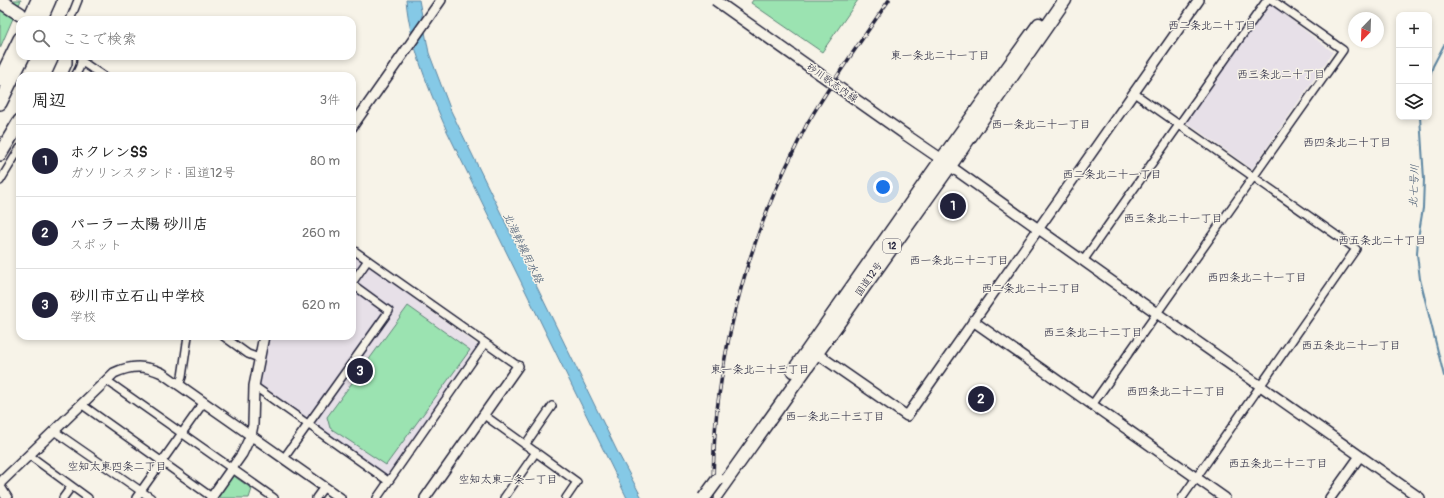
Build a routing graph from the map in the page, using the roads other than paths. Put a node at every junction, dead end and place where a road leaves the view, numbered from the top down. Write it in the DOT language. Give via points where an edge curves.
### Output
graph roads {
  1 [pos="38,0"];
  2 [pos="49,0"];
  3 [pos="78,0"];
  4 [pos="441,0"];
  5 [pos="715,0"];
  6 [pos="1055,0"];
  7 [pos="1065,0"];
  8 [pos="1199,0"];
  9 [pos="1267,0"];
  10 [pos="1272,0"];
  11 [pos="14,9"];
  12 [pos="42,16"];
  13 [pos="72,16"];
  14 [pos="16,47"];
  15 [pos="21,60"];
  16 [pos="65,60"];
  17 [pos="81,60"];
  18 [pos="82,60"];
  19 [pos="61,72"];
  20 [pos="76,72"];
  21 [pos="98,72"];
  22 [pos="0,80"];
  23 [pos="1134,93"];
  24 [pos="0,103"];
  25 [pos="356,121"];
  26 [pos="1179,124"];
  27 [pos="16,128"];
  28 [pos="0,154"];
  29 [pos="16,155"];
  30 [pos="946,163"];
  31 [pos="1253,177"];
  32 [pos="0,181"];
  33 [pos="1038,229"];
  34 [pos="356,252"];
  35 [pos="368,260"];
  36 [pos="1083,261"];
  37 [pos="356,278"];
  38 [pos="356,287"];
  39 [pos="1158,314"];
  40 [pos="974,321"];
  41 [pos="187,340"];
  42 [pos="229,340"];
  43 [pos="263,340"];
  44 [pos="485,343"];
  45 [pos="816,353"];
  46 [pos="259,358"];
  47 [pos="518,366"];
  48 [pos="106,380"];
  49 [pos="179,385"];
  50 [pos="254,386"];
  51 [pos="1260,386"];
  52 [pos="204,402"];
  53 [pos="81,404"];
  54 [pos="1092,405"];
  55 [pos="552,406"];
  56 [pos="484,415"];
  57 [pos="308,425"];
  58 [pos="54,431"];
  59 [pos="182,433"];
  60 [pos="251,435"];
  61 [pos="525,445"];
  62 [pos="536,452"];
  63 [pos="29,455"];
  64 [pos="1360,456"];
  65 [pos="284,458"];
  66 [pos="162,462"];
  67 [pos="232,468"];
  68 [pos="1196,478"];
  69 [pos="388,480"];
  70 [pos="0,482"];
  71 [pos="71,486"];
  72 [pos="0,487"];
  73 [pos="324,487"];
  74 [pos="141,491"];
  75 [pos="716,495"];
  76 [pos="7,498"];
  77 [pos="63,498"];
  78 [pos="88,498"];
  79 [pos="136,498"];
  80 [pos="151,498"];
  81 [pos="212,498"];
  82 [pos="274,498"];
  83 [pos="316,498"];
  84 [pos="340,498"];
  85 [pos="377,498"];
  86 [pos="426,498"];
  87 [pos="504,498"];
  88 [pos="566,498"];
  89 [pos="704,498"];
  90 [pos="1182,498"];
  91 [pos="1225,498"];
  92 [pos="1330,498"];
  93 [pos="1420,498"];
  1 -- 11 [label="highway"];
  2 -- 12 [label="highway"];
  3 -- 13 [label="street"];
  4 -- 25 [label="street"];
  5 -- 30 [label="main road, 砂川歌志内線, bridge"];
  6 -- 30 [label="highway, 国道12号 / 12"];
  7 -- 30 [label="highway, 国道12号 / 12"];
  8 -- 23 [label="street"];
  9 -- 26 [label="street"];
  10 -- 31 [label="street" via="1343,50"];
  14 -- 22 [label="highway"];
  15 -- 24 [label="highway"];
  16 -- 19 [label="highway"];
  17 -- 20 [label="street"];
  18 -- 21 [label="street"];
  23 -- 26 [label="street"];
  23 -- 33 [label="street"];
  26 -- 31 [label="street"];
  26 -- 36 [label="street"];
  27 -- 28 [label="highway"];
  29 -- 32 [label="street"];
  30 -- 33 [label="street"];
  30 -- 45 [label="highway, 国道12号 / 12"];
  30 -- 89 [label="highway, 国道12号 / 12, bridge"];
  31 -- 39 [label="street"];
  31 -- 51 [label="street" via="1356,249"];
  33 -- 36 [label="street"];
  33 -- 40 [label="street"];
  34 -- 35 [label="street"];
  35 -- 37 [label="street"];
  35 -- 44 [label="street"];
  36 -- 39 [label="street"];
  38 -- 57 [label="street" via="389,311"];
  39 -- 51 [label="street"];
  39 -- 54 [label="street"];
  40 -- 45 [label="street" via="907,416"];
  40 -- 54 [label="street"];
  41 -- 49 [label="street"];
  42 -- 46 [label="street" via="248,354"];
  43 -- 46 [label="street"];
  44 -- 47 [label="street"];
  44 -- 69 [label="street"];
  45 -- 75 [label="highway, 国道12号 / 12"];
  46 -- 50 [label="street"];
  47 -- 56 [label="street"];
  48 -- 49 [label="street" via="114,372 132,366 142,366 153,368"];
  48 -- 53 [label="street"];
  48 -- 59 [label="street"];
  49 -- 52 [label="street"];
  50 -- 57 [label="street"];
  50 -- 60 [label="street"];
  51 -- 64 [label="street"];
  51 -- 68 [label="street"];
  52 -- 59 [label="street"];
  52 -- 60 [label="street"];
  53 -- 58 [label="street"];
  53 -- 66 [label="street"];
  54 -- 68 [label="street"];
  55 -- 61 [label="street"];
  56 -- 61 [label="street"];
  56 -- 86 [label="street"];
  57 -- 65 [label="street"];
  57 -- 69 [label="street"];
  58 -- 63 [label="street"];
  58 -- 74 [label="street"];
  59 -- 66 [label="street"];
  59 -- 67 [label="street"];
  60 -- 65 [label="street"];
  60 -- 67 [label="street"];
  61 -- 62 [label="street"];
  62 -- 87 [label="street"];
  62 -- 88 [label="street" via="577,482"];
  63 -- 70 [label="street"];
  63 -- 71 [label="street"];
  64 -- 92 [label="street"];
  64 -- 93 [label="street"];
  65 -- 73 [label="street"];
  66 -- 74 [label="street"];
  66 -- 81 [label="street"];
  67 -- 81 [label="street"];
  67 -- 82 [label="street"];
  68 -- 90 [label="street"];
  68 -- 91 [label="street"];
  69 -- 85 [label="street"];
  71 -- 77 [label="street"];
  71 -- 78 [label="street"];
  72 -- 76 [label="street"];
  73 -- 83 [label="street"];
  73 -- 84 [label="street"];
  74 -- 79 [label="street"];
  74 -- 80 [label="street"];
}
